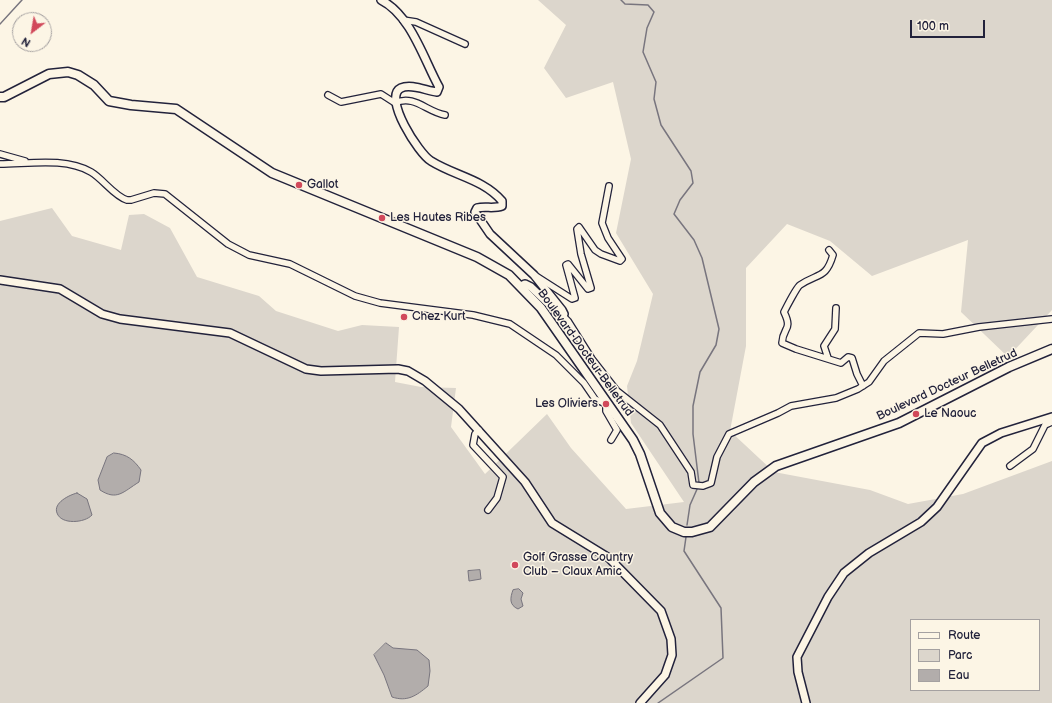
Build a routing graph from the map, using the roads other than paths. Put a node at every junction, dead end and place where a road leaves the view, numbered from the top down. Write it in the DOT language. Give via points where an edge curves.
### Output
graph roads {
  1 [pos="381,0"];
  2 [pos="403,20"];
  3 [pos="465,44"];
  4 [pos="328,95"];
  5 [pos="0,97"];
  6 [pos="395,103"];
  7 [pos="446,115"];
  8 [pos="0,154"];
  9 [pos="0,164"];
  10 [pos="28,164"];
  11 [pos="609,186"];
  12 [pos="829,250"];
  13 [pos="534,275"];
  14 [pos="0,280"];
  15 [pos="521,286"];
  16 [pos="836,308"];
  17 [pos="563,316"];
  18 [pos="1052,318"];
  19 [pos="1052,348"];
  20 [pos="828,358"];
  21 [pos="863,386"];
  22 [pos="606,404"];
  23 [pos="1052,417"];
  24 [pos="1052,422"];
  25 [pos="479,430"];
  26 [pos="611,440"];
  27 [pos="1010,466"];
  28 [pos="488,510"];
  29 [pos="640,703"];
  30 [pos="806,703"];
  1 -- 2 [label="street"];
  2 -- 3 [label="street" via="416,22"];
  2 -- 6 [label="street" via="421,46 439,87 437,92 404,86 396,93"];
  4 -- 6 [label="street" via="341,102 381,94"];
  5 -- 15 [label="main road, Boulevard Docteur Belletrud" via="49,74 68,72 87,79 109,101 176,109 272,173 478,257 500,269"];
  6 -- 7 [label="street" via="403,99 414,101"];
  6 -- 13 [label="street" via="403,125 430,161 483,184 502,201 502,206 498,208 484,206 474,212 490,234"];
  8 -- 10 [label="street"];
  9 -- 10 [label="street"];
  10 -- 22 [label="street" via="56,163 76,166 103,180 127,200 154,193 165,194 238,250 263,259 290,264 355,296 380,303 473,315 510,324 556,355 584,383 595,399"];
  11 -- 13 [label="street" via="602,223 608,238 622,259 620,261 595,250 579,227 577,229 581,254 591,288 588,289 582,283 568,264 566,265 576,298 572,299"];
  12 -- 20 [label="street" via="833,254 826,270 821,276 799,286 786,306 784,312 789,328 783,334 782,343 796,350"];
  13 -- 17 [label="street" via="562,310"];
  14 -- 25 [label="street" via="60,289 102,314 120,319 230,334 306,369 408,371 443,395"];
  15 -- 17 [label="street" via="525,284 531,287"];
  15 -- 22 [label="main road, Boulevard Docteur Belletrud" via="541,308"];
  16 -- 20 [label="street" via="835,329 824,346"];
  17 -- 21 [label="street" via="617,391 660,425 691,472 693,485 703,486 711,483 717,457 729,434 791,406 836,398"];
  18 -- 21 [label="street" via="943,334 919,333 884,361 869,382"];
  19 -- 22 [label="main road, Boulevard Docteur Belletrud" via="899,423 776,466 754,482 710,527 692,532 672,527 660,513 640,454 625,428"];
  20 -- 21 [label="street" via="841,363 848,357 852,358 856,374"];
  22 -- 26 [label="street" via="606,411 617,430"];
  23 -- 30 [label="street" via="1001,433 982,443 937,507 921,522 869,553 844,573 828,597 797,657"];
  24 -- 27 [label="street" via="1045,425 1033,449"];
  25 -- 28 [label="street" via="475,434 473,445 504,477 497,498"];
  25 -- 29 [label="street" via="525,482 552,523 609,558 661,611 671,638 672,655 665,676"];
}
